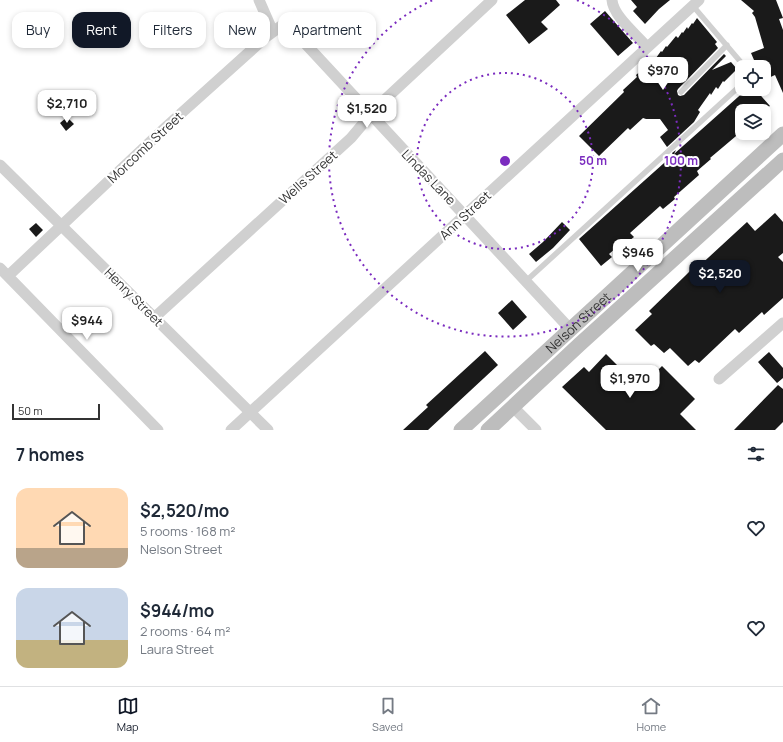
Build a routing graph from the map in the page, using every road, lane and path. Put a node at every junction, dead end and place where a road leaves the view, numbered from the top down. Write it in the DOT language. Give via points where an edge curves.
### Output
graph roads {
  1 [pos="259,0"];
  2 [pos="492,0"];
  3 [pos="612,0"];
  4 [pos="696,3"];
  5 [pos="278,28"];
  6 [pos="273,32"];
  7 [pos="727,45"];
  8 [pos="647,47"];
  9 [pos="309,48"];
  10 [pos="739,60"];
  11 [pos="735,90"];
  12 [pos="681,92"];
  13 [pos="370,116"];
  14 [pos="783,134"];
  15 [pos="783,160"];
  16 [pos="0,165"];
  17 [pos="465,215"];
  18 [pos="62,226"];
  19 [pos="0,268"];
  20 [pos="8,276"];
  21 [pos="526,281"];
  22 [pos="155,317"];
  23 [pos="783,323"];
  24 [pos="571,330"];
  25 [pos="719,379"];
  26 [pos="500,395"];
  27 [pos="513,407"];
  28 [pos="250,412"];
  29 [pos="158,430"];
  30 [pos="230,430"];
  31 [pos="268,430"];
  32 [pos="461,430"];
  33 [pos="488,430"];
  34 [pos="536,430"];
  1 -- 6 [label="street"];
  2 -- 13 [label="street, Wells Street"];
  3 -- 8 [label="street" via="617,14"];
  4 -- 7 [label="lane"];
  4 -- 8 [label="street, Ann Street"];
  5 -- 6 [label="street, Morcomb Street"];
  6 -- 18 [label="street, Morcomb Street" via="167,126"];
  7 -- 10 [label="lane"];
  7 -- 12 [label="lane"];
  8 -- 17 [label="street, Ann Street"];
  9 -- 13 [label="street, Lindas Lane"];
  11 -- 21 [label="lane"];
  13 -- 17 [label="street, Lindas Lane"];
  13 -- 22 [label="street, Wells Street" via="351,138"];
  14 -- 24 [label="main road, Nelson Street"];
  15 -- 27 [label="main road, Nelson Street"];
  16 -- 18 [label="street, Henry Street"];
  17 -- 21 [label="street, Lindas Lane"];
  17 -- 28 [label="street, Ann Street"];
  18 -- 20 [label="street, Morcomb Street"];
  18 -- 22 [label="street, Henry Street"];
  19 -- 20 [label="street"];
  20 -- 29 [label="street"];
  21 -- 24 [label="street, Lindas Lane"];
  22 -- 28 [label="street, Henry Street"];
  23 -- 25 [label="street"];
  24 -- 26 [label="main road, Nelson Street"];
  26 -- 27 [label="main road"];
  26 -- 32 [label="main road, Nelson Street"];
  27 -- 33 [label="main road, Nelson Street"];
  27 -- 34 [label="street"];
  28 -- 30 [label="street, Ann Street"];
  28 -- 31 [label="street, Henry Street"];
}
